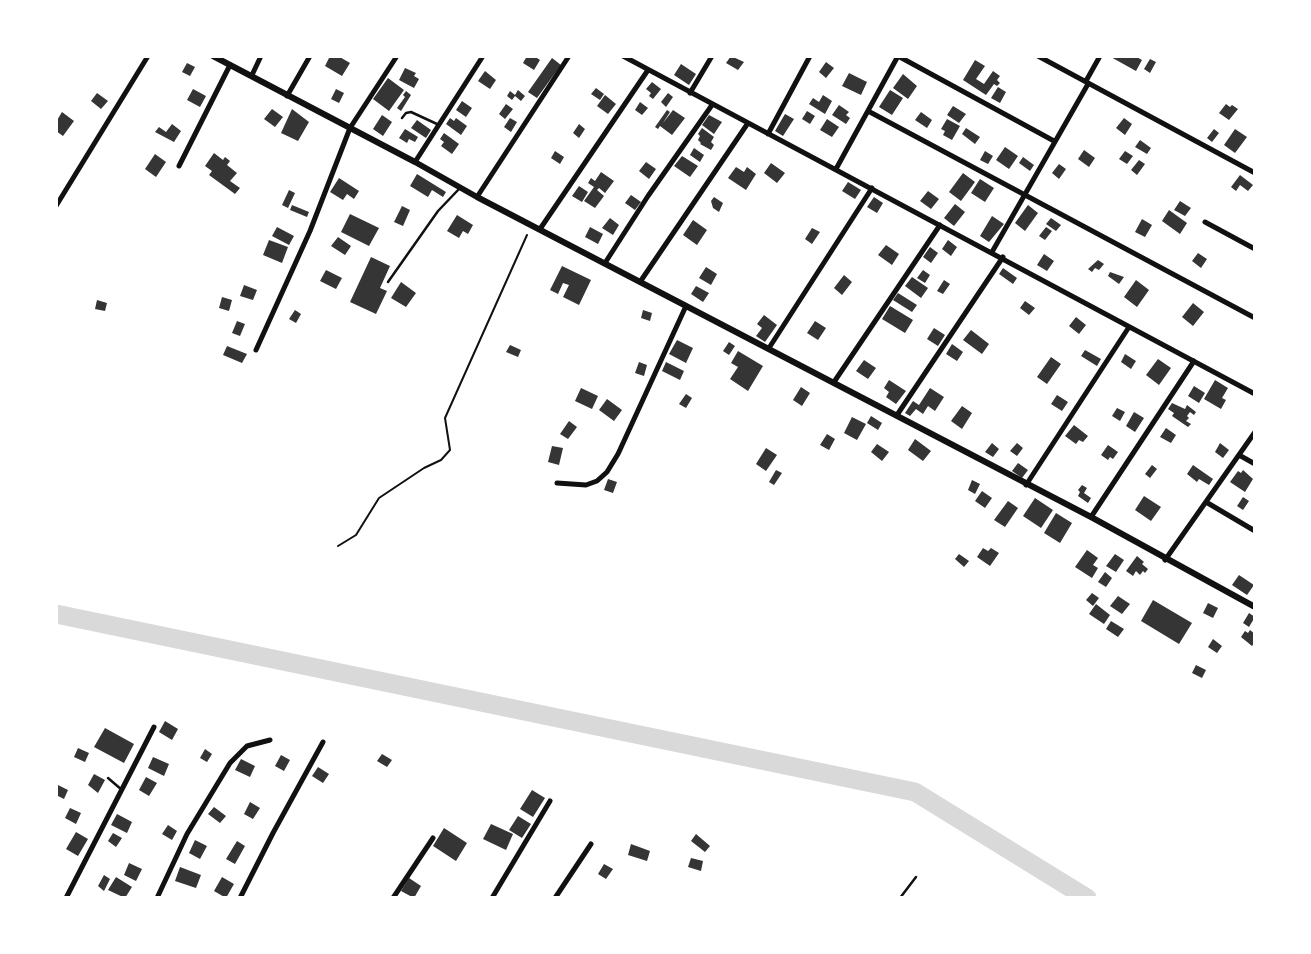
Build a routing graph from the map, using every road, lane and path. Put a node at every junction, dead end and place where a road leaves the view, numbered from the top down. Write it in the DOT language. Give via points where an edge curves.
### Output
graph roads {
  1 [pos="148,56"];
  2 [pos="213,56"];
  3 [pos="261,56"];
  4 [pos="310,56"];
  5 [pos="397,56"];
  6 [pos="483,56"];
  7 [pos="569,56"];
  8 [pos="712,56"];
  9 [pos="810,56"];
  10 [pos="898,56"];
  11 [pos="1038,56"];
  12 [pos="1100,56"];
  13 [pos="626,57"];
  14 [pos="230,65"];
  15 [pos="648,70"];
  16 [pos="252,75"];
  17 [pos="1087,83"];
  18 [pos="690,93"];
  19 [pos="287,96"];
  20 [pos="712,104"];
  21 [pos="867,111"];
  22 [pos="402,118"];
  23 [pos="437,124"];
  24 [pos="748,124"];
  25 [pos="351,128"];
  26 [pos="768,134"];
  27 [pos="1054,141"];
  28 [pos="415,162"];
  29 [pos="178,166"];
  30 [pos="836,169"];
  31 [pos="1255,173"];
  32 [pos="461,187"];
  33 [pos="872,188"];
  34 [pos="1024,195"];
  35 [pos="477,197"];
  36 [pos="56,206"];
  37 [pos="1205,222"];
  38 [pos="532,225"];
  39 [pos="940,225"];
  40 [pos="540,229"];
  41 [pos="1255,249"];
  42 [pos="992,252"];
  43 [pos="1003,257"];
  44 [pos="606,263"];
  45 [pos="388,282"];
  46 [pos="640,282"];
  47 [pos="686,306"];
  48 [pos="1255,318"];
  49 [pos="1129,327"];
  50 [pos="769,348"];
  51 [pos="256,350"];
  52 [pos="1194,360"];
  53 [pos="834,382"];
  54 [pos="1255,394"];
  55 [pos="897,415"];
  56 [pos="1255,432"];
  57 [pos="1239,455"];
  58 [pos="1255,464"];
  59 [pos="557,483"];
  60 [pos="1026,485"];
  61 [pos="1206,502"];
  62 [pos="1091,517"];
  63 [pos="1255,531"];
  64 [pos="338,546"];
  65 [pos="1165,560"];
  66 [pos="1255,607"];
  67 [pos="154,727"];
  68 [pos="270,740"];
  69 [pos="323,742"];
  70 [pos="108,778"];
  71 [pos="123,790"];
  72 [pos="550,801"];
  73 [pos="433,838"];
  74 [pos="591,844"];
  75 [pos="916,877"];
  76 [pos="66,898"];
  77 [pos="157,898"];
  78 [pos="240,898"];
  79 [pos="393,898"];
  80 [pos="492,898"];
  81 [pos="555,898"];
  82 [pos="900,898"];
  1 -- 36 [label="street"];
  2 -- 14 [label="street"];
  3 -- 16 [label="street"];
  4 -- 19 [label="street"];
  5 -- 25 [label="street"];
  6 -- 23 [label="street"];
  7 -- 35 [label="street"];
  8 -- 18 [label="street"];
  9 -- 26 [label="street"];
  10 -- 21 [label="street"];
  10 -- 27 [label="street"];
  11 -- 17 [label="street"];
  12 -- 17 [label="street"];
  13 -- 15 [label="street"];
  14 -- 16 [label="street"];
  14 -- 29 [label="street"];
  15 -- 18 [label="street"];
  15 -- 40 [label="street"];
  16 -- 19 [label="street"];
  17 -- 27 [label="street"];
  17 -- 31 [label="street"];
  18 -- 20 [label="street"];
  19 -- 25 [label="street"];
  20 -- 24 [label="street"];
  20 -- 44 [label="street"];
  21 -- 30 [label="street"];
  21 -- 34 [label="street"];
  22 -- 23 [label="lane" via="411,112"];
  23 -- 28 [label="street"];
  24 -- 26 [label="street"];
  24 -- 46 [label="street"];
  25 -- 28 [label="street"];
  25 -- 51 [label="street"];
  26 -- 30 [label="street"];
  27 -- 34 [label="street"];
  28 -- 32 [label="street"];
  30 -- 33 [label="street"];
  32 -- 35 [label="street"];
  32 -- 45 [label="lane" via="438,211"];
  33 -- 39 [label="street"];
  33 -- 50 [label="street"];
  34 -- 42 [label="street"];
  34 -- 48 [label="street"];
  35 -- 38 [label="street"];
  37 -- 41 [label="street"];
  38 -- 40 [label="street"];
  38 -- 64 [label="path" via="445,418 450,450 379,498 356,536"];
  39 -- 42 [label="street"];
  39 -- 53 [label="street"];
  40 -- 44 [label="street"];
  42 -- 43 [label="street"];
  43 -- 49 [label="street"];
  43 -- 55 [label="street"];
  44 -- 46 [label="street"];
  46 -- 47 [label="street"];
  47 -- 50 [label="street"];
  47 -- 59 [label="street" via="607,472 586,485"];
  49 -- 52 [label="street"];
  49 -- 60 [label="street"];
  50 -- 53 [label="street"];
  52 -- 54 [label="street"];
  52 -- 62 [label="street"];
  53 -- 55 [label="street"];
  55 -- 60 [label="street"];
  56 -- 57 [label="street"];
  57 -- 58 [label="street"];
  57 -- 61 [label="street"];
  60 -- 62 [label="street"];
  61 -- 63 [label="street"];
  61 -- 65 [label="street"];
  62 -- 65 [label="street"];
  65 -- 66 [label="street"];
  67 -- 71 [label="street"];
  68 -- 77 [label="street" via="247,746 230,763 187,834"];
  69 -- 78 [label="street"];
  70 -- 71 [label="lane"];
  71 -- 76 [label="street"];
  72 -- 80 [label="street"];
  73 -- 79 [label="street"];
  74 -- 81 [label="street"];
  75 -- 82 [label="lane"];
}
